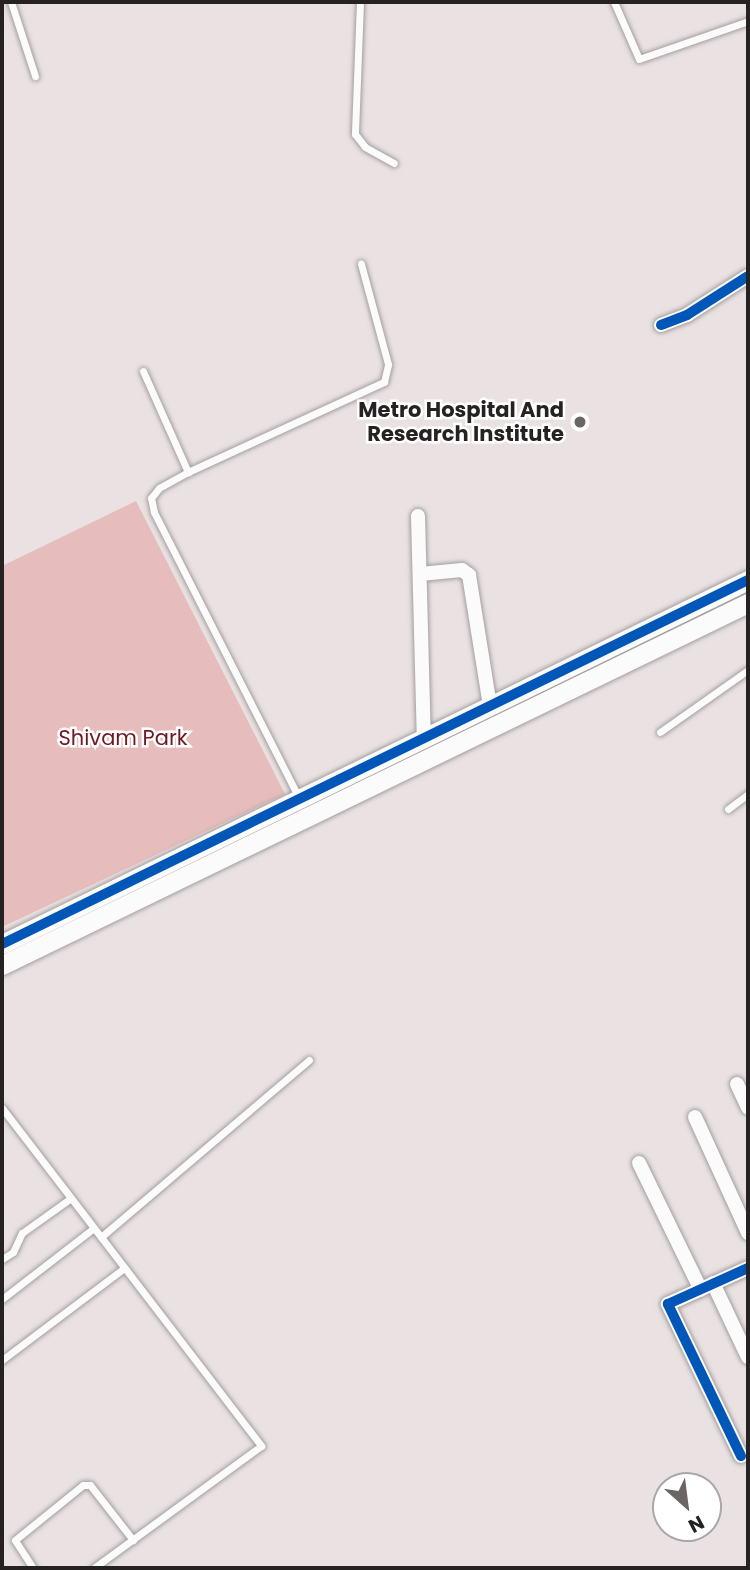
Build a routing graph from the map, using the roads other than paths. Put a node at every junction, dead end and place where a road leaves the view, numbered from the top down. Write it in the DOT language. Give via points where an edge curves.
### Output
graph roads {
  1 [pos="11,2"];
  2 [pos="360,2"];
  3 [pos="614,2"];
  4 [pos="748,21"];
  5 [pos="35,76"];
  6 [pos="394,163"];
  7 [pos="361,264"];
  8 [pos="748,276"];
  9 [pos="661,325"];
  10 [pos="143,371"];
  11 [pos="188,472"];
  12 [pos="418,516"];
  13 [pos="420,575"];
  14 [pos="748,580"];
  15 [pos="748,603"];
  16 [pos="748,670"];
  17 [pos="490,706"];
  18 [pos="660,732"];
  19 [pos="424,738"];
  20 [pos="748,794"];
  21 [pos="300,799"];
  22 [pos="728,809"];
  23 [pos="180,868"];
  24 [pos="2,944"];
  25 [pos="2,965"];
  26 [pos="309,1060"];
  27 [pos="737,1084"];
  28 [pos="2,1108"];
  29 [pos="748,1108"];
  30 [pos="695,1117"];
  31 [pos="639,1163"];
  32 [pos="71,1198"];
  33 [pos="94,1228"];
  34 [pos="748,1233"];
  35 [pos="101,1237"];
  36 [pos="2,1259"];
  37 [pos="124,1268"];
  38 [pos="748,1268"];
  39 [pos="707,1286"];
  40 [pos="2,1299"];
  41 [pos="748,1357"];
  42 [pos="2,1360"];
  43 [pos="741,1456"];
  44 [pos="133,1540"];
  45 [pos="33,1568"];
  46 [pos="94,1568"];
  1 -- 5 [label="lane"];
  2 -- 6 [label="lane" via="355,134 365,147"];
  3 -- 4 [label="lane" via="639,59"];
  7 -- 11 [label="lane" via="388,364 384,382"];
  8 -- 9 [label="street" via="687,315"];
  10 -- 11 [label="lane"];
  11 -- 21 [label="lane" via="159,488 151,505"];
  12 -- 13 [label="street"];
  13 -- 17 [label="street" via="461,570 469,575"];
  13 -- 19 [label="street"];
  14 -- 17 [label="street"];
  15 -- 23 [label="street"];
  16 -- 18 [label="lane"];
  17 -- 19 [label="street"];
  19 -- 21 [label="street"];
  20 -- 22 [label="lane"];
  21 -- 23 [label="street"];
  23 -- 24 [label="street"];
  23 -- 25 [label="street"];
  26 -- 35 [label="lane"];
  27 -- 29 [label="street"];
  28 -- 32 [label="lane"];
  30 -- 34 [label="street"];
  31 -- 39 [label="street"];
  32 -- 33 [label="lane"];
  32 -- 36 [label="lane" via="22,1233 13,1252"];
  33 -- 35 [label="lane"];
  33 -- 40 [label="lane"];
  35 -- 37 [label="lane"];
  37 -- 42 [label="lane"];
  37 -- 44 [label="lane" via="261,1446"];
  38 -- 39 [label="street"];
  39 -- 41 [label="street"];
  39 -- 43 [label="street" via="668,1304"];
  44 -- 45 [label="lane" via="90,1485 83,1485 15,1540"];
  44 -- 46 [label="lane"];
}
